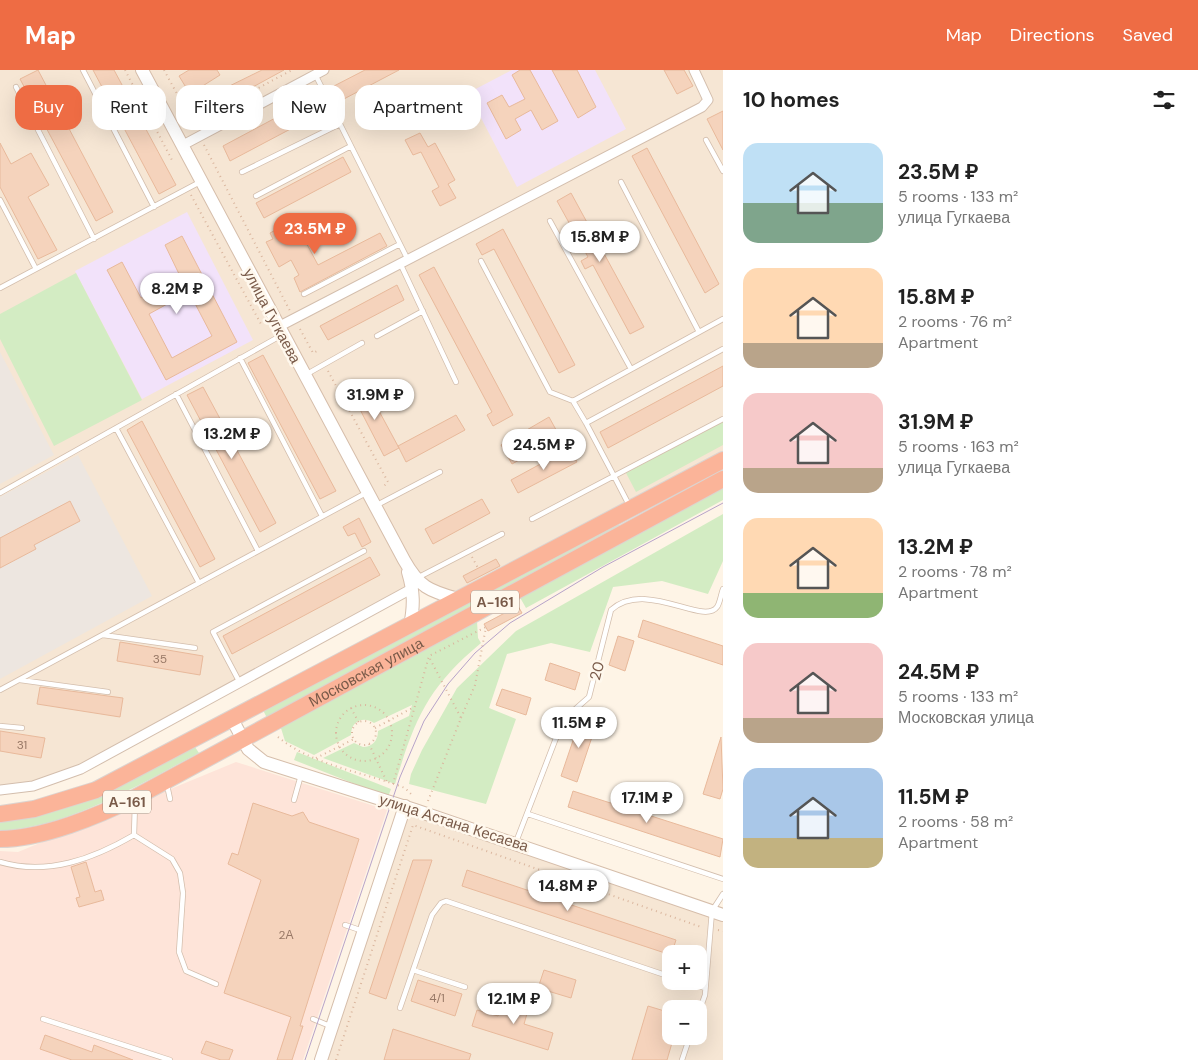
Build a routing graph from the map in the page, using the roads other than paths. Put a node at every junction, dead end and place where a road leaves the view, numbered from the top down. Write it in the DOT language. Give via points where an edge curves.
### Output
graph roads {
  1 [pos="83,70"];
  2 [pos="142,70"];
  3 [pos="694,70"];
  4 [pos="320,72"];
  5 [pos="325,85"];
  6 [pos="38,130"];
  7 [pos="328,130"];
  8 [pos="343,130"];
  9 [pos="706,140"];
  10 [pos="183,145"];
  11 [pos="351,146"];
  12 [pos="723,171"];
  13 [pos="242,172"];
  14 [pos="201,182"];
  15 [pos="621,182"];
  16 [pos="256,196"];
  17 [pos="0,200"];
  18 [pos="154,207"];
  19 [pos="550,221"];
  20 [pos="94,238"];
  21 [pos="400,244"];
  22 [pos="403,260"];
  23 [pos="481,261"];
  24 [pos="36,269"];
  25 [pos="0,288"];
  26 [pos="304,294"];
  27 [pos="423,311"];
  28 [pos="723,318"];
  29 [pos="280,331"];
  30 [pos="699,332"];
  31 [pos="377,336"];
  32 [pos="362,343"];
  33 [pos="723,349"];
  34 [pos="240,358"];
  35 [pos="631,369"];
  36 [pos="304,376"];
  37 [pos="456,382"];
  38 [pos="176,394"];
  39 [pos="573,401"];
  40 [pos="723,419"];
  41 [pos="586,423"];
  42 [pos="116,428"];
  43 [pos="723,460"];
  44 [pos="440,472"];
  45 [pos="614,476"];
  46 [pos="723,479"];
  47 [pos="0,493"];
  48 [pos="366,493"];
  49 [pos="373,507"];
  50 [pos="631,508"];
  51 [pos="322,516"];
  52 [pos="532,519"];
  53 [pos="639,524"];
  54 [pos="502,534"];
  55 [pos="258,551"];
  56 [pos="364,551"];
  57 [pos="199,583"];
  58 [pos="414,583"];
  59 [pos="723,589"];
  60 [pos="458,599"];
  61 [pos="410,626"];
  62 [pos="103,635"];
  63 [pos="195,648"];
  64 [pos="19,680"];
  65 [pos="240,682"];
  66 [pos="0,690"];
  67 [pos="108,692"];
  68 [pos="232,719"];
  69 [pos="0,726"];
  70 [pos="22,728"];
  71 [pos="243,739"];
  72 [pos="302,774"];
  73 [pos="166,782"];
  74 [pos="0,790"];
  75 [pos="136,798"];
  76 [pos="170,798"];
  77 [pos="294,800"];
  78 [pos="405,806"];
  79 [pos="0,814"];
  80 [pos="528,814"];
  81 [pos="134,835"];
  82 [pos="0,838"];
  83 [pos="515,844"];
  84 [pos="0,862"];
  85 [pos="723,879"];
  86 [pos="723,894"];
  87 [pos="717,913"];
  88 [pos="345,925"];
  89 [pos="365,932"];
  90 [pos="413,970"];
  91 [pos="662,974"];
  92 [pos="707,976"];
  93 [pos="216,984"];
  94 [pos="465,987"];
  95 [pos="400,1008"];
  96 [pos="43,1019"];
  97 [pos="313,1019"];
  98 [pos="333,1028"];
  99 [pos="687,1045"];
  100 [pos="170,1060"];
  101 [pos="321,1060"];
  102 [pos="682,1060"];
  1 -- 18 [label="lane"];
  2 -- 10 [label="street, улица Гугкаева"];
  3 -- 22 [label="street" via="708,100 702,107"];
  4 -- 5 [label="lane"];
  4 -- 10 [label="street"];
  6 -- 20 [label="lane"];
  7 -- 13 [label="lane"];
  8 -- 11 [label="lane"];
  9 -- 12 [label="lane"];
  10 -- 14 [label="street, улица Гугкаева"];
  11 -- 16 [label="lane"];
  11 -- 21 [label="lane"];
  14 -- 18 [label="lane"];
  14 -- 29 [label="street, улица Гугкаева"];
  15 -- 30 [label="lane"];
  17 -- 24 [label="lane"];
  18 -- 20 [label="lane"];
  19 -- 35 [label="lane"];
  20 -- 24 [label="lane"];
  21 -- 22 [label="lane"];
  21 -- 26 [label="lane"];
  22 -- 27 [label="lane"];
  22 -- 29 [label="street"];
  23 -- 39 [label="lane" via="550,392"];
  24 -- 25 [label="lane"];
  27 -- 31 [label="lane"];
  27 -- 37 [label="lane"];
  28 -- 30 [label="lane"];
  29 -- 34 [label="lane"];
  29 -- 36 [label="street, улица Гугкаева"];
  30 -- 35 [label="lane"];
  32 -- 36 [label="lane"];
  33 -- 41 [label="lane"];
  34 -- 38 [label="lane"];
  34 -- 51 [label="lane"];
  35 -- 39 [label="lane"];
  36 -- 48 [label="street, улица Гугкаева"];
  38 -- 42 [label="lane"];
  38 -- 55 [label="lane"];
  39 -- 41 [label="lane"];
  40 -- 45 [label="lane"];
  41 -- 45 [label="lane"];
  42 -- 47 [label="lane"];
  42 -- 57 [label="lane"];
  43 -- 50 [label="highway, Московская улица / А-161"];
  44 -- 49 [label="lane"];
  45 -- 50 [label="lane"];
  45 -- 52 [label="lane"];
  46 -- 53 [label="highway, Московская улица / А-161"];
  48 -- 49 [label="street, улица Гугкаева"];
  48 -- 51 [label="lane"];
  49 -- 58 [label="street, улица Гугкаева"];
  50 -- 53 [label="lane"];
  50 -- 60 [label="highway, Московская улица / А-161"];
  51 -- 55 [label="lane"];
  53 -- 71 [label="highway, Московская улица / А-161" via="425,649"];
  54 -- 58 [label="lane"];
  55 -- 57 [label="lane"];
  56 -- 65 [label="lane" via="213,632"];
  57 -- 62 [label="lane"];
  58 -- 60 [label="street"];
  58 -- 61 [label="street, улица Гугкаева"];
  58 -- 65 [label="street"];
  59 -- 80 [label="lane, 20" via="717,607 710,613 700,613 660,599 626,600 611,610 589,697 563,720"];
  60 -- 61 [label="highway, Московская улица / А-161"];
  61 -- 68 [label="highway, Московская улица / А-161"];
  62 -- 63 [label="lane"];
  62 -- 64 [label="lane"];
  64 -- 66 [label="lane"];
  64 -- 67 [label="lane"];
  65 -- 74 [label="street" via="81,768 33,786"];
  68 -- 71 [label="street, улица Астана Кесаева"];
  68 -- 79 [label="highway, Московская улица / А-161" via="96,790 34,809"];
  69 -- 70 [label="lane"];
  71 -- 72 [label="street, улица Астана Кесаева" via="248,749 264,762"];
  71 -- 73 [label="highway, Московская улица / А-161"];
  72 -- 77 [label="lane"];
  72 -- 78 [label="street, улица Астана Кесаева"];
  73 -- 75 [label="highway, Московская улица / А-161"];
  73 -- 76 [label="lane"];
  75 -- 81 [label="lane"];
  75 -- 82 [label="highway, Московская улица / А-161" via="87,820"];
  78 -- 83 [label="street, улица Астана Кесаева"];
  78 -- 89 [label="street"];
  80 -- 83 [label="lane, 20"];
  80 -- 85 [label="lane"];
  81 -- 84 [label="lane" via="107,851 76,862 27,868"];
  81 -- 93 [label="lane" via="172,859 180,873 183,893 179,952 186,971"];
  83 -- 87 [label="street, улица Астана Кесаева"];
  86 -- 87 [label="lane"];
  87 -- 92 [label="lane"];
  88 -- 89 [label="lane"];
  89 -- 98 [label="street"];
  90 -- 91 [label="lane" via="432,915 446,901"];
  90 -- 94 [label="lane"];
  90 -- 95 [label="lane"];
  96 -- 100 [label="lane"];
  97 -- 98 [label="lane"];
  98 -- 101 [label="street"];
  99 -- 102 [label="lane"];
}
